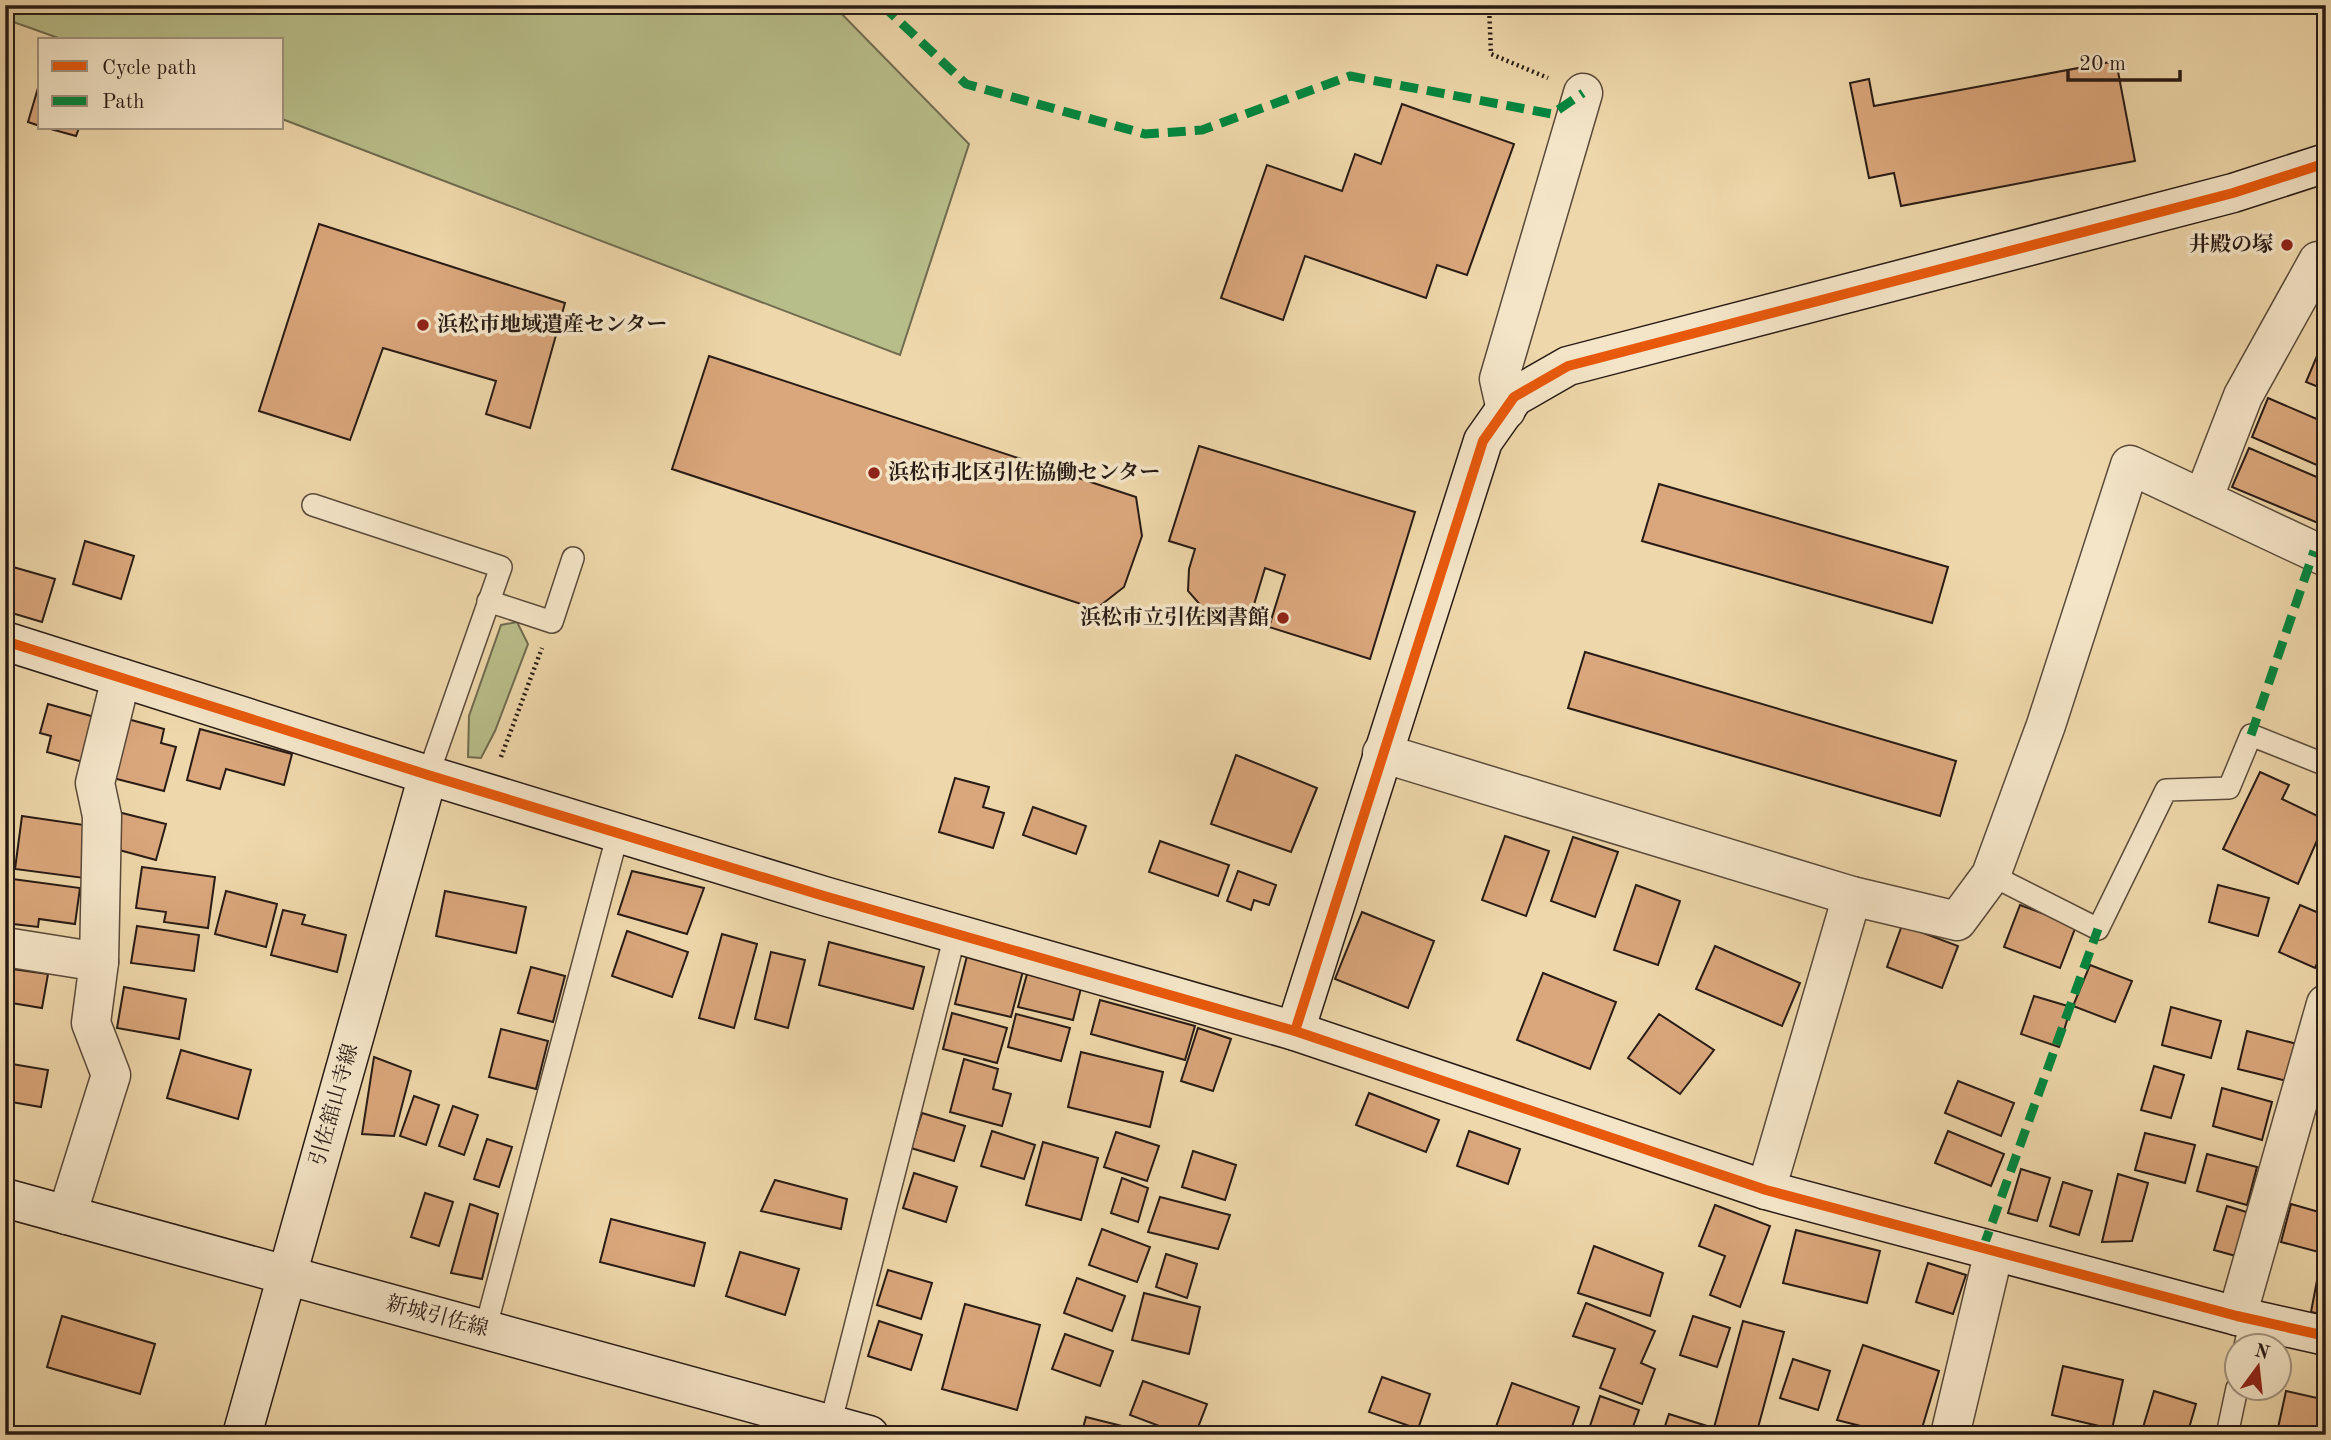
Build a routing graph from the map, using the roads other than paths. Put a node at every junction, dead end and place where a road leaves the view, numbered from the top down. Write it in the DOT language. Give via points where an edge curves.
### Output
graph roads {
  1 [pos="1583,93"];
  2 [pos="2326,163"];
  3 [pos="2318,261"];
  4 [pos="1506,410"];
  5 [pos="2203,499"];
  6 [pos="313,505"];
  7 [pos="2326,557"];
  8 [pos="573,558"];
  9 [pos="488,601"];
  10 [pos="5,641"];
  11 [pos="121,678"];
  12 [pos="1382,753"];
  13 [pos="2326,765"];
  14 [pos="428,775"];
  15 [pos="618,833"];
  16 [pos="1991,875"];
  17 [pos="1852,896"];
  18 [pos="956,932"];
  19 [pos="5,947"];
  20 [pos="99,962"];
  21 [pos="2326,1004"];
  22 [pos="1295,1031"];
  23 [pos="1766,1190"];
  24 [pos="5,1198"];
  25 [pos="67,1215"];
  26 [pos="1994,1251"];
  27 [pos="286,1275"];
  28 [pos="2245,1327"];
  29 [pos="485,1330"];
  30 [pos="2326,1336"];
  31 [pos="2234,1402"];
  32 [pos="830,1425"];
  33 [pos="242,1435"];
  34 [pos="869,1435"];
  35 [pos="1951,1435"];
  36 [pos="2227,1435"];
  1 -- 4 [label="street" via="1499,379"];
  2 -- 4 [label="street" via="2233,193 1568,366 1514,397"];
  3 -- 5 [label="street" via="2243,396"];
  4 -- 12 [label="street" via="1483,441"];
  5 -- 7 [label="street"];
  5 -- 16 [label="street" via="2130,465 2046,725"];
  6 -- 9 [label="lane" via="501,567"];
  8 -- 9 [label="lane" via="552,622"];
  9 -- 14 [label="lane"];
  10 -- 11 [label="street"];
  11 -- 14 [label="street"];
  11 -- 20 [label="street" via="95,783 103,816"];
  12 -- 17 [label="street"];
  12 -- 22 [label="street"];
  13 -- 16 [label="lane" via="2251,734 2229,788 2166,790 2098,929"];
  14 -- 15 [label="street"];
  14 -- 27 [label="street, 引佐舘山寺線"];
  15 -- 18 [label="street"];
  15 -- 29 [label="lane"];
  16 -- 17 [label="street" via="1957,921"];
  17 -- 23 [label="street"];
  18 -- 22 [label="street"];
  18 -- 32 [label="lane"];
  19 -- 20 [label="street"];
  20 -- 25 [label="street" via="92,1023 111,1075"];
  21 -- 28 [label="street"];
  22 -- 23 [label="street"];
  23 -- 26 [label="street"];
  24 -- 25 [label="street, 新城引佐線"];
  25 -- 27 [label="street, 新城引佐線"];
  26 -- 28 [label="street"];
  26 -- 35 [label="street"];
  27 -- 29 [label="street, 新城引佐線"];
  27 -- 33 [label="street, 引佐舘山寺線"];
  28 -- 30 [label="street"];
  29 -- 32 [label="street, 新城引佐線"];
  31 -- 36 [label="lane"];
  32 -- 34 [label="street, 新城引佐線"];
}
